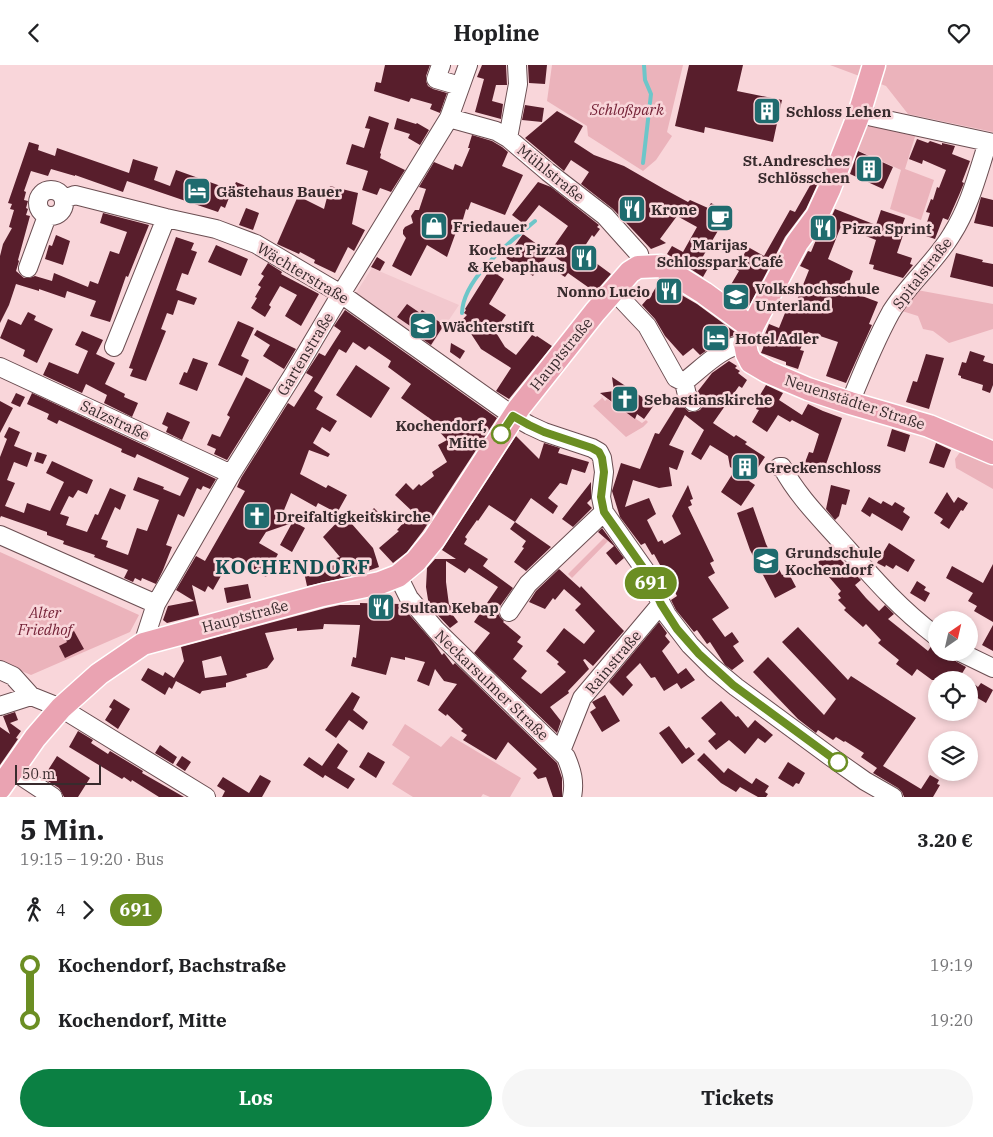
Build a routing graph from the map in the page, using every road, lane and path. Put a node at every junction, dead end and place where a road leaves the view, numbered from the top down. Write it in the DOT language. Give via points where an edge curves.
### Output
graph roads {
  1 [pos="442,65"];
  2 [pos="468,65"];
  3 [pos="517,65"];
  4 [pos="874,65"];
  5 [pos="460,86"];
  6 [pos="859,114"];
  7 [pos="449,118"];
  8 [pos="508,138"];
  9 [pos="991,142"];
  10 [pos="166,218"];
  11 [pos="642,267"];
  12 [pos="28,268"];
  13 [pos="613,290"];
  14 [pos="341,294"];
  15 [pos="748,336"];
  16 [pos="114,347"];
  17 [pos="0,367"];
  18 [pos="684,382"];
  19 [pos="693,402"];
  20 [pos="850,403"];
  21 [pos="513,416"];
  22 [pos="993,453"];
  23 [pos="779,467"];
  24 [pos="231,474"];
  25 [pos="604,512"];
  26 [pos="0,535"];
  27 [pos="398,576"];
  28 [pos="156,604"];
  29 [pos="661,604"];
  30 [pos="510,612"];
  31 [pos="928,630"];
  32 [pos="142,644"];
  33 [pos="978,661"];
  34 [pos="993,668"];
  35 [pos="0,670"];
  36 [pos="31,696"];
  37 [pos="0,706"];
  38 [pos="61,708"];
  39 [pos="561,751"];
  40 [pos="6,779"];
  41 [pos="52,797"];
  42 [pos="206,797"];
  43 [pos="572,797"];
  44 [pos="893,797"];
  1 -- 5 [label="street" via="436,79"];
  2 -- 5 [label="street, Gartenstraße"];
  3 -- 8 [label="street, Mühlstraße" via="518,84"];
  4 -- 6 [label="main road"];
  5 -- 7 [label="street, Gartenstraße"];
  6 -- 9 [label="street"];
  6 -- 15 [label="main road" via="845,155 817,216 797,243"];
  7 -- 8 [label="street" via="496,131"];
  7 -- 14 [label="street, Gartenstraße"];
  8 -- 11 [label="street, Mühlstraße" via="605,216 639,254"];
  9 -- 20 [label="street, Spitalstraße" via="953,234 891,312"];
  10 -- 12 [label="street, Wächterstraße" via="75,195 64,199 58,191 44,191 38,205 47,216"];
  10 -- 14 [label="street, Wächterstraße" via="216,229 256,244"];
  10 -- 16 [label="street"];
  11 -- 13 [label="main road, Hauptstraße" via="630,272"];
  11 -- 15 [label="main road" via="661,266 704,293"];
  13 -- 18 [label="street" via="647,326 676,378"];
  13 -- 21 [label="main road, Hauptstraße"];
  14 -- 21 [label="street, Wächterstraße"];
  14 -- 24 [label="street, Gartenstraße"];
  15 -- 18 [label="street"];
  15 -- 20 [label="main road, Neuenstädter Straße" via="746,354 768,372"];
  17 -- 24 [label="street, Salzstraße"];
  18 -- 19 [label="street" via="687,395"];
  20 -- 22 [label="main road, Neuenstädter Straße" via="929,426"];
  21 -- 25 [label="street, Wächterstraße" via="599,452 603,465 601,497"];
  21 -- 27 [label="main road, Hauptstraße" via="434,539"];
  23 -- 31 [label="street" via="794,489 848,541 888,595"];
  24 -- 28 [label="street, Gartenstraße"];
  25 -- 29 [label="street" via="647,573"];
  25 -- 30 [label="street" via="528,584"];
  26 -- 28 [label="street"];
  27 -- 32 [label="main road, Hauptstraße"];
  27 -- 39 [label="street, Neckarsulmer Straße" via="409,598 436,630"];
  28 -- 32 [label="street, Gartenstraße"];
  29 -- 39 [label="street, Rainstraße" via="582,698"];
  29 -- 44 [label="street" via="690,645 733,685 865,781"];
  32 -- 38 [label="main road, Hauptstraße" via="99,674"];
  33 -- 34 [label="street"];
  35 -- 36 [label="street" via="13,676"];
  36 -- 37 [label="street"];
  36 -- 38 [label="street"];
  38 -- 40 [label="main road, Hauptstraße"];
  38 -- 42 [label="street"];
  39 -- 43 [label="street, Neckarsulmer Straße" via="571,769"];
  40 -- 41 [label="street"];
}
